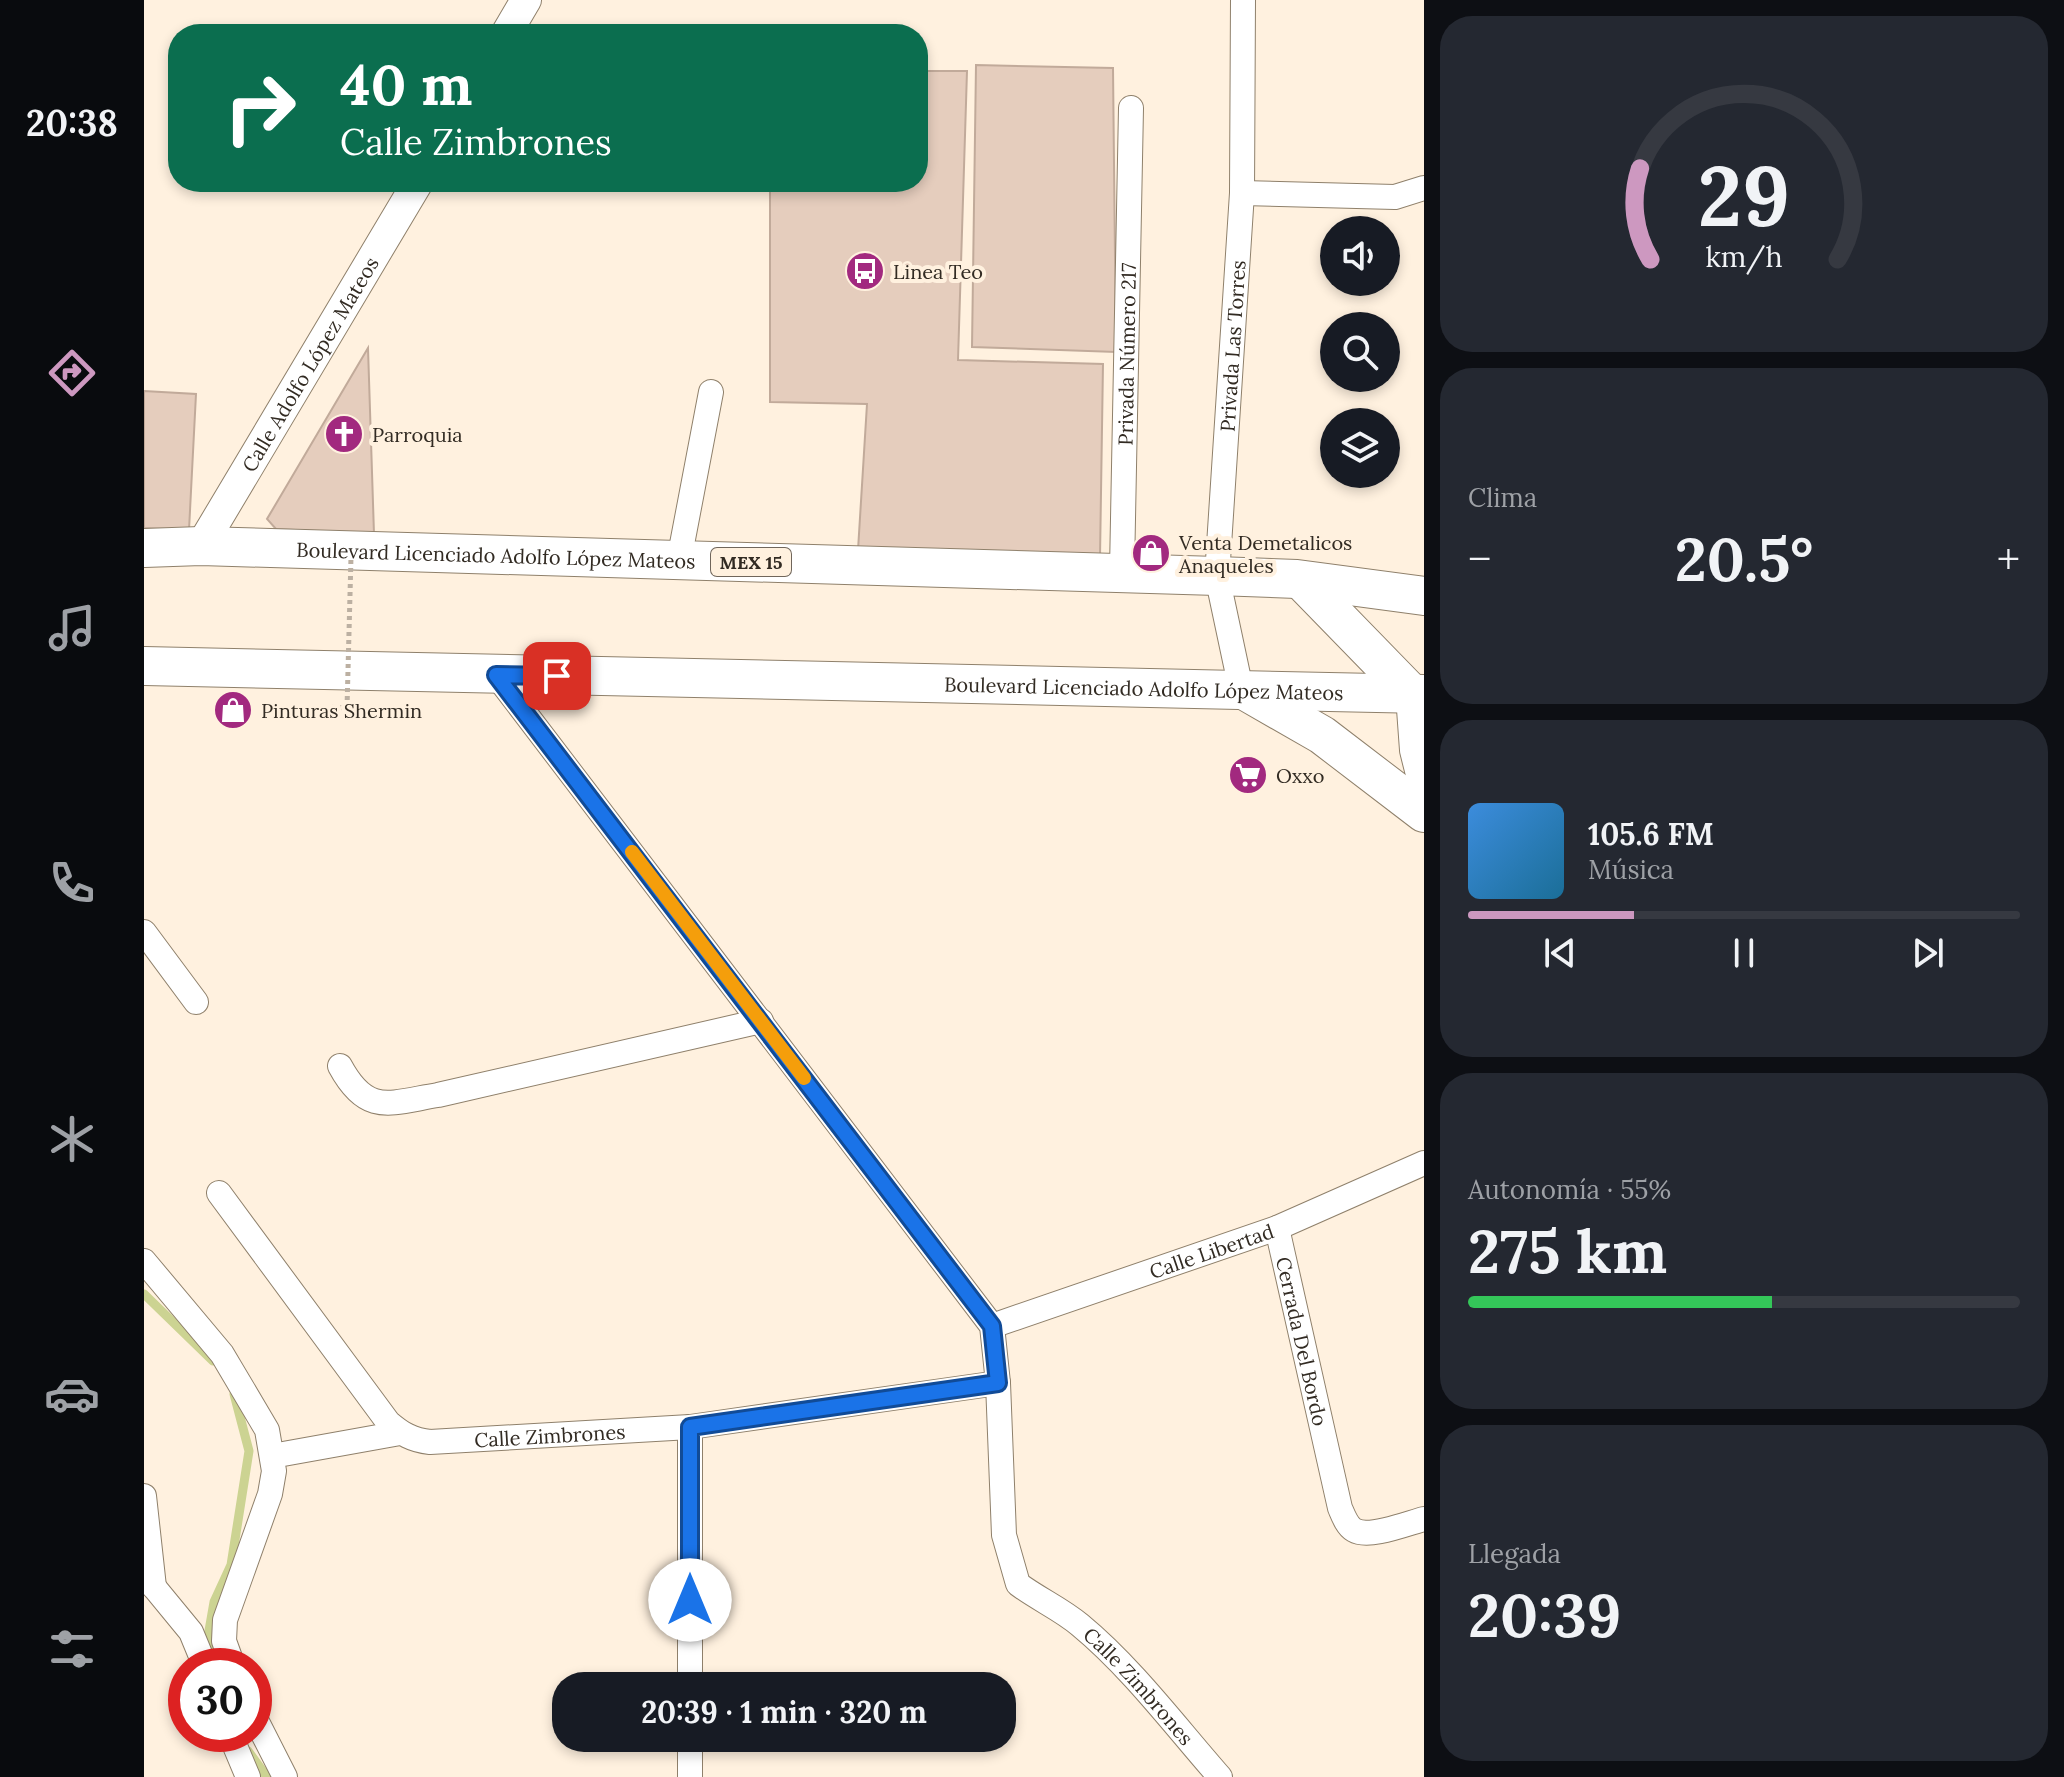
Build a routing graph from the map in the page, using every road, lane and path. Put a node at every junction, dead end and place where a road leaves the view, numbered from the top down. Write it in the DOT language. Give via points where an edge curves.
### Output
graph roads {
  1 [pos="526,0"];
  2 [pos="1243,0"];
  3 [pos="512,24"];
  4 [pos="1131,108"];
  5 [pos="1424,188"];
  6 [pos="412,192"];
  7 [pos="1242,193"];
  8 [pos="711,392"];
  9 [pos="201,546"];
  10 [pos="144,548"];
  11 [pos="351,557"];
  12 [pos="679,560"];
  13 [pos="1093,572"];
  14 [pos="1217,576"];
  15 [pos="1301,580"];
  16 [pos="1424,596"];
  17 [pos="144,666"];
  18 [pos="496,675"];
  19 [pos="1241,689"];
  20 [pos="1421,696"];
  21 [pos="347,708"];
  22 [pos="1424,778"];
  23 [pos="1424,813"];
  24 [pos="144,932"];
  25 [pos="196,1002"];
  26 [pos="761,1021"];
  27 [pos="340,1066"];
  28 [pos="1424,1163"];
  29 [pos="219,1193"];
  30 [pos="1277,1228"];
  31 [pos="144,1261"];
  32 [pos="992,1326"];
  33 [pos="998,1383"];
  34 [pos="690,1427"];
  35 [pos="400,1433"];
  36 [pos="272,1456"];
  37 [pos="144,1496"];
  38 [pos="1424,1519"];
  39 [pos="149,1587"];
  40 [pos="198,1648"];
  41 [pos="227,1648"];
  42 [pos="690,1672"];
  43 [pos="272,1751"];
  44 [pos="238,1752"];
  45 [pos="690,1752"];
  46 [pos="248,1777"];
  47 [pos="285,1777"];
  48 [pos="690,1777"];
  49 [pos="1220,1777"];
  1 -- 3 [label="street"];
  2 -- 7 [label="street, Privada Las Torres"];
  4 -- 13 [label="street, Privada Número 217" via="1122,570"];
  5 -- 7 [label="street" via="1395,197"];
  6 -- 9 [label="street, Calle Adolfo López Mateos"];
  7 -- 14 [label="street, Privada Las Torres"];
  8 -- 12 [label="street"];
  9 -- 10 [label="main road, Boulevard Licenciado Adolfo López Mateos / MEX 15"];
  9 -- 12 [label="main road, Boulevard Licenciado Adolfo López Mateos / MEX 15"];
  11 -- 21 [label="path, bridge"];
  12 -- 13 [label="main road, Boulevard Licenciado Adolfo López Mateos / MEX 15"];
  13 -- 14 [label="main road, Boulevard Licenciado Adolfo López Mateos / MEX 15"];
  14 -- 15 [label="main road, Boulevard Licenciado Adolfo López Mateos / MEX 15"];
  14 -- 19 [label="street, Privada Las Torres"];
  15 -- 16 [label="main road, Boulevard Licenciado Adolfo López Mateos / MEX 15"];
  15 -- 20 [label="main road"];
  17 -- 18 [label="main road, Boulevard Licenciado Adolfo López Mateos"];
  18 -- 19 [label="main road, Boulevard Licenciado Adolfo López Mateos"];
  18 -- 26 [label="street"];
  19 -- 20 [label="main road, Boulevard Licenciado Adolfo López Mateos"];
  19 -- 23 [label="main road" via="1322,735"];
  20 -- 22 [label="main road" via="1417,750"];
  24 -- 25 [label="street"];
  26 -- 27 [label="street" via="396,1101 361,1097"];
  26 -- 32 [label="street"];
  28 -- 30 [label="street, Calle Libertad"];
  29 -- 35 [label="street"];
  30 -- 32 [label="street, Calle Libertad"];
  30 -- 38 [label="street, Cerrada Del Bordo" via="1340,1508 1352,1530 1376,1532"];
  31 -- 36 [label="street" via="222,1354 267,1430"];
  32 -- 33 [label="street, Calle Zimbrones"];
  33 -- 34 [label="street, Calle Zimbrones"];
  33 -- 49 [label="street, Calle Zimbrones" via="1004,1535 1018,1584 1082,1626"];
  34 -- 35 [label="street, Calle Zimbrones" via="430,1442"];
  34 -- 42 [label="street"];
  35 -- 36 [label="street"];
  36 -- 41 [label="street" via="270,1494 225,1620"];
  37 -- 39 [label="street"];
  39 -- 40 [label="street" via="191,1632"];
  43 -- 47 [label="street"];
  44 -- 46 [label="street"];
  45 -- 48 [label="street"];
}
